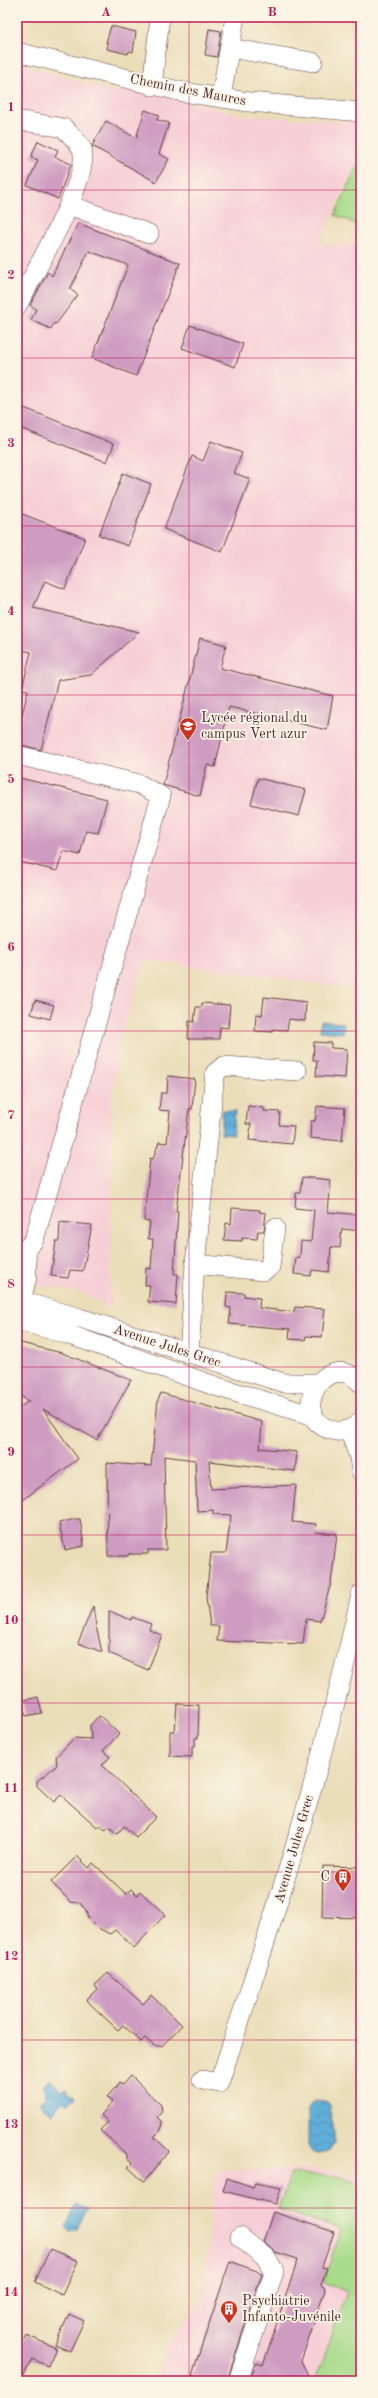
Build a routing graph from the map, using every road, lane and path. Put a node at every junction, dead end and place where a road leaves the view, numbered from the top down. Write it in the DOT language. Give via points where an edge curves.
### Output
graph roads {
  1 [pos="160,17"];
  2 [pos="235,17"];
  3 [pos="229,48"];
  4 [pos="17,52"];
  5 [pos="313,62"];
  6 [pos="152,86"];
  7 [pos="221,97"];
  8 [pos="361,112"];
  9 [pos="17,120"];
  10 [pos="69,205"];
  11 [pos="149,234"];
  12 [pos="17,306"];
  13 [pos="17,755"];
  14 [pos="297,1071"];
  15 [pos="275,1228"];
  16 [pos="22,1251"];
  17 [pos="195,1264"];
  18 [pos="19,1300"];
  19 [pos="17,1320"];
  20 [pos="189,1354"];
  21 [pos="318,1383"];
  22 [pos="361,1383"];
  23 [pos="314,1416"];
  24 [pos="355,1426"];
  25 [pos="361,1472"];
  26 [pos="361,1594"];
  27 [pos="202,2080"];
  28 [pos="240,2236"];
  29 [pos="238,2381"];
  1 -- 6 [label="street"];
  2 -- 3 [label="street"];
  3 -- 5 [label="street"];
  3 -- 7 [label="street"];
  4 -- 6 [label="street, Chemin des Maures" via="102,71"];
  6 -- 7 [label="street, Chemin des Maures"];
  7 -- 8 [label="street, Chemin des Maures" via="256,103"];
  9 -- 10 [label="street" via="64,128 82,150 82,170"];
  10 -- 11 [label="street"];
  10 -- 12 [label="street"];
  13 -- 16 [label="street" via="139,784 161,796 34,1240"];
  14 -- 17 [label="street" via="224,1066 215,1073"];
  15 -- 17 [label="street" via="270,1267 263,1271"];
  16 -- 18 [label="street" via="27,1277"];
  17 -- 20 [label="street"];
  18 -- 20 [label="street, Avenue Jules Grec"];
  19 -- 23 [label="street, Avenue Jules Grec"];
  20 -- 21 [label="street, Avenue Jules Grec" via="284,1384"];
  21 -- 22 [label="street" via="326,1376 336,1373 347,1374"];
  21 -- 23 [label="street" via="312,1393 311,1405"];
  23 -- 24 [label="street" via="329,1429 339,1431"];
  24 -- 25 [label="street"];
  26 -- 27 [label="street, Avenue Jules Grec" via="343,1677 280,1900 219,2083"];
  28 -- 29 [label="street" via="266,2258 274,2272"];
}
